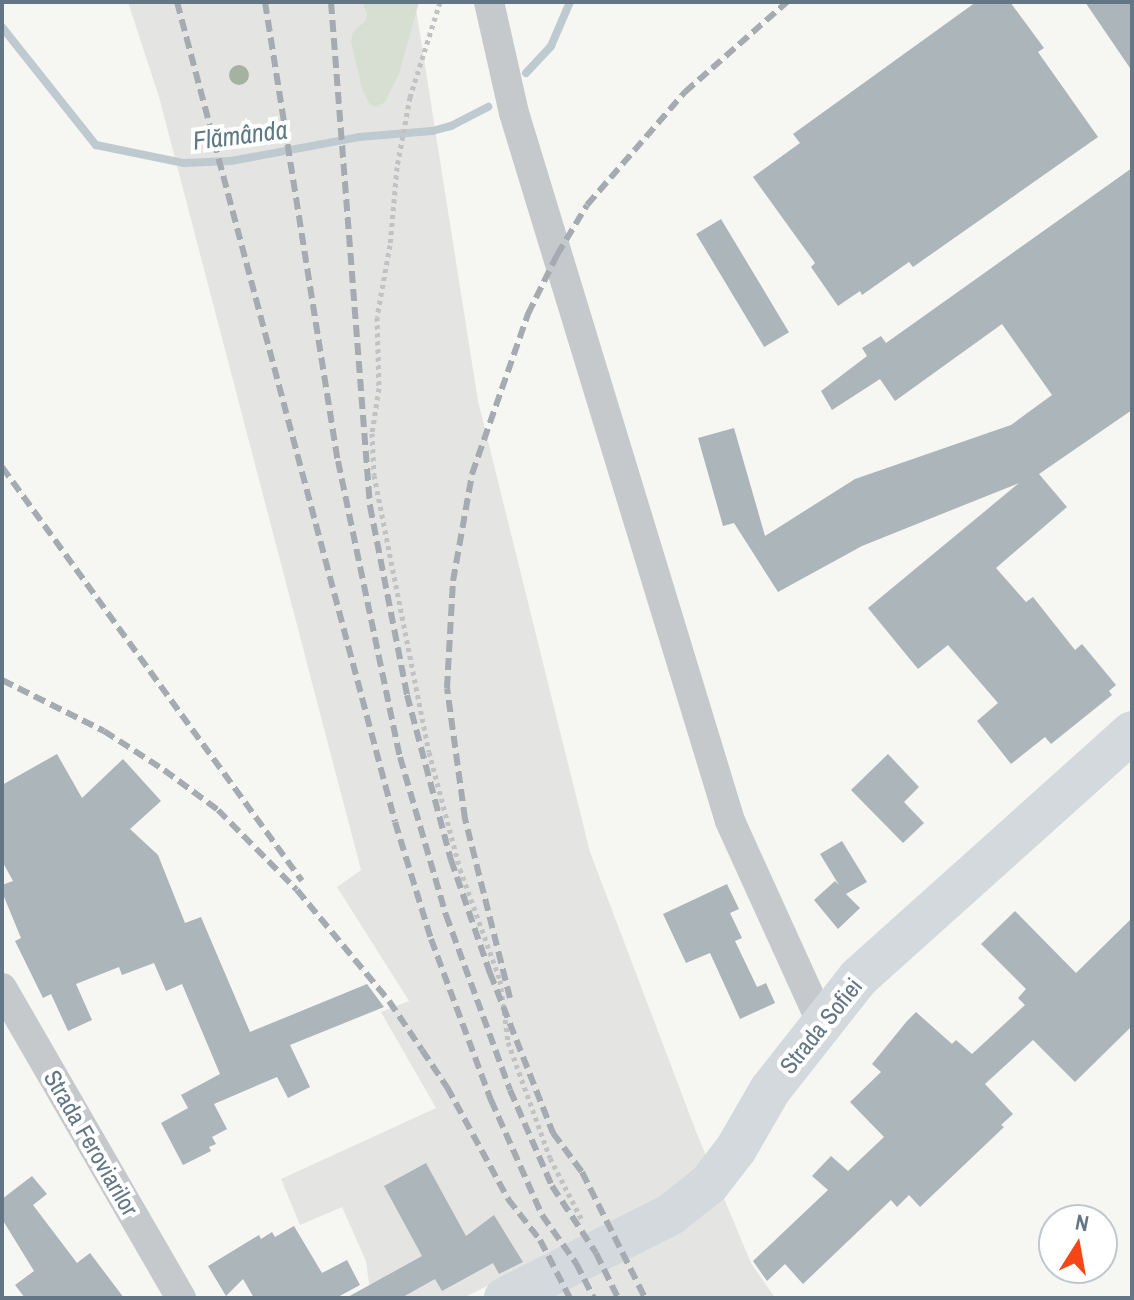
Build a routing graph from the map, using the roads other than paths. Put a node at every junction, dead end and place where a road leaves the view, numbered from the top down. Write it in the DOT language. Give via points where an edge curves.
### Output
graph roads {
  1 [pos="489,2"];
  2 [pos="1132,732"];
  3 [pos="2,988"];
  4 [pos="821,1022"];
  5 [pos="181,1298"];
  6 [pos="505,1298"];
  1 -- 4 [label="street" via="514,113 730,821"];
  2 -- 4 [label="street, Strada Sofiei" via="879,958"];
  3 -- 5 [label="street, Strada Feroviarilor"];
  4 -- 6 [label="street, Strada Sofiei" via="709,1184 671,1214"];
}
